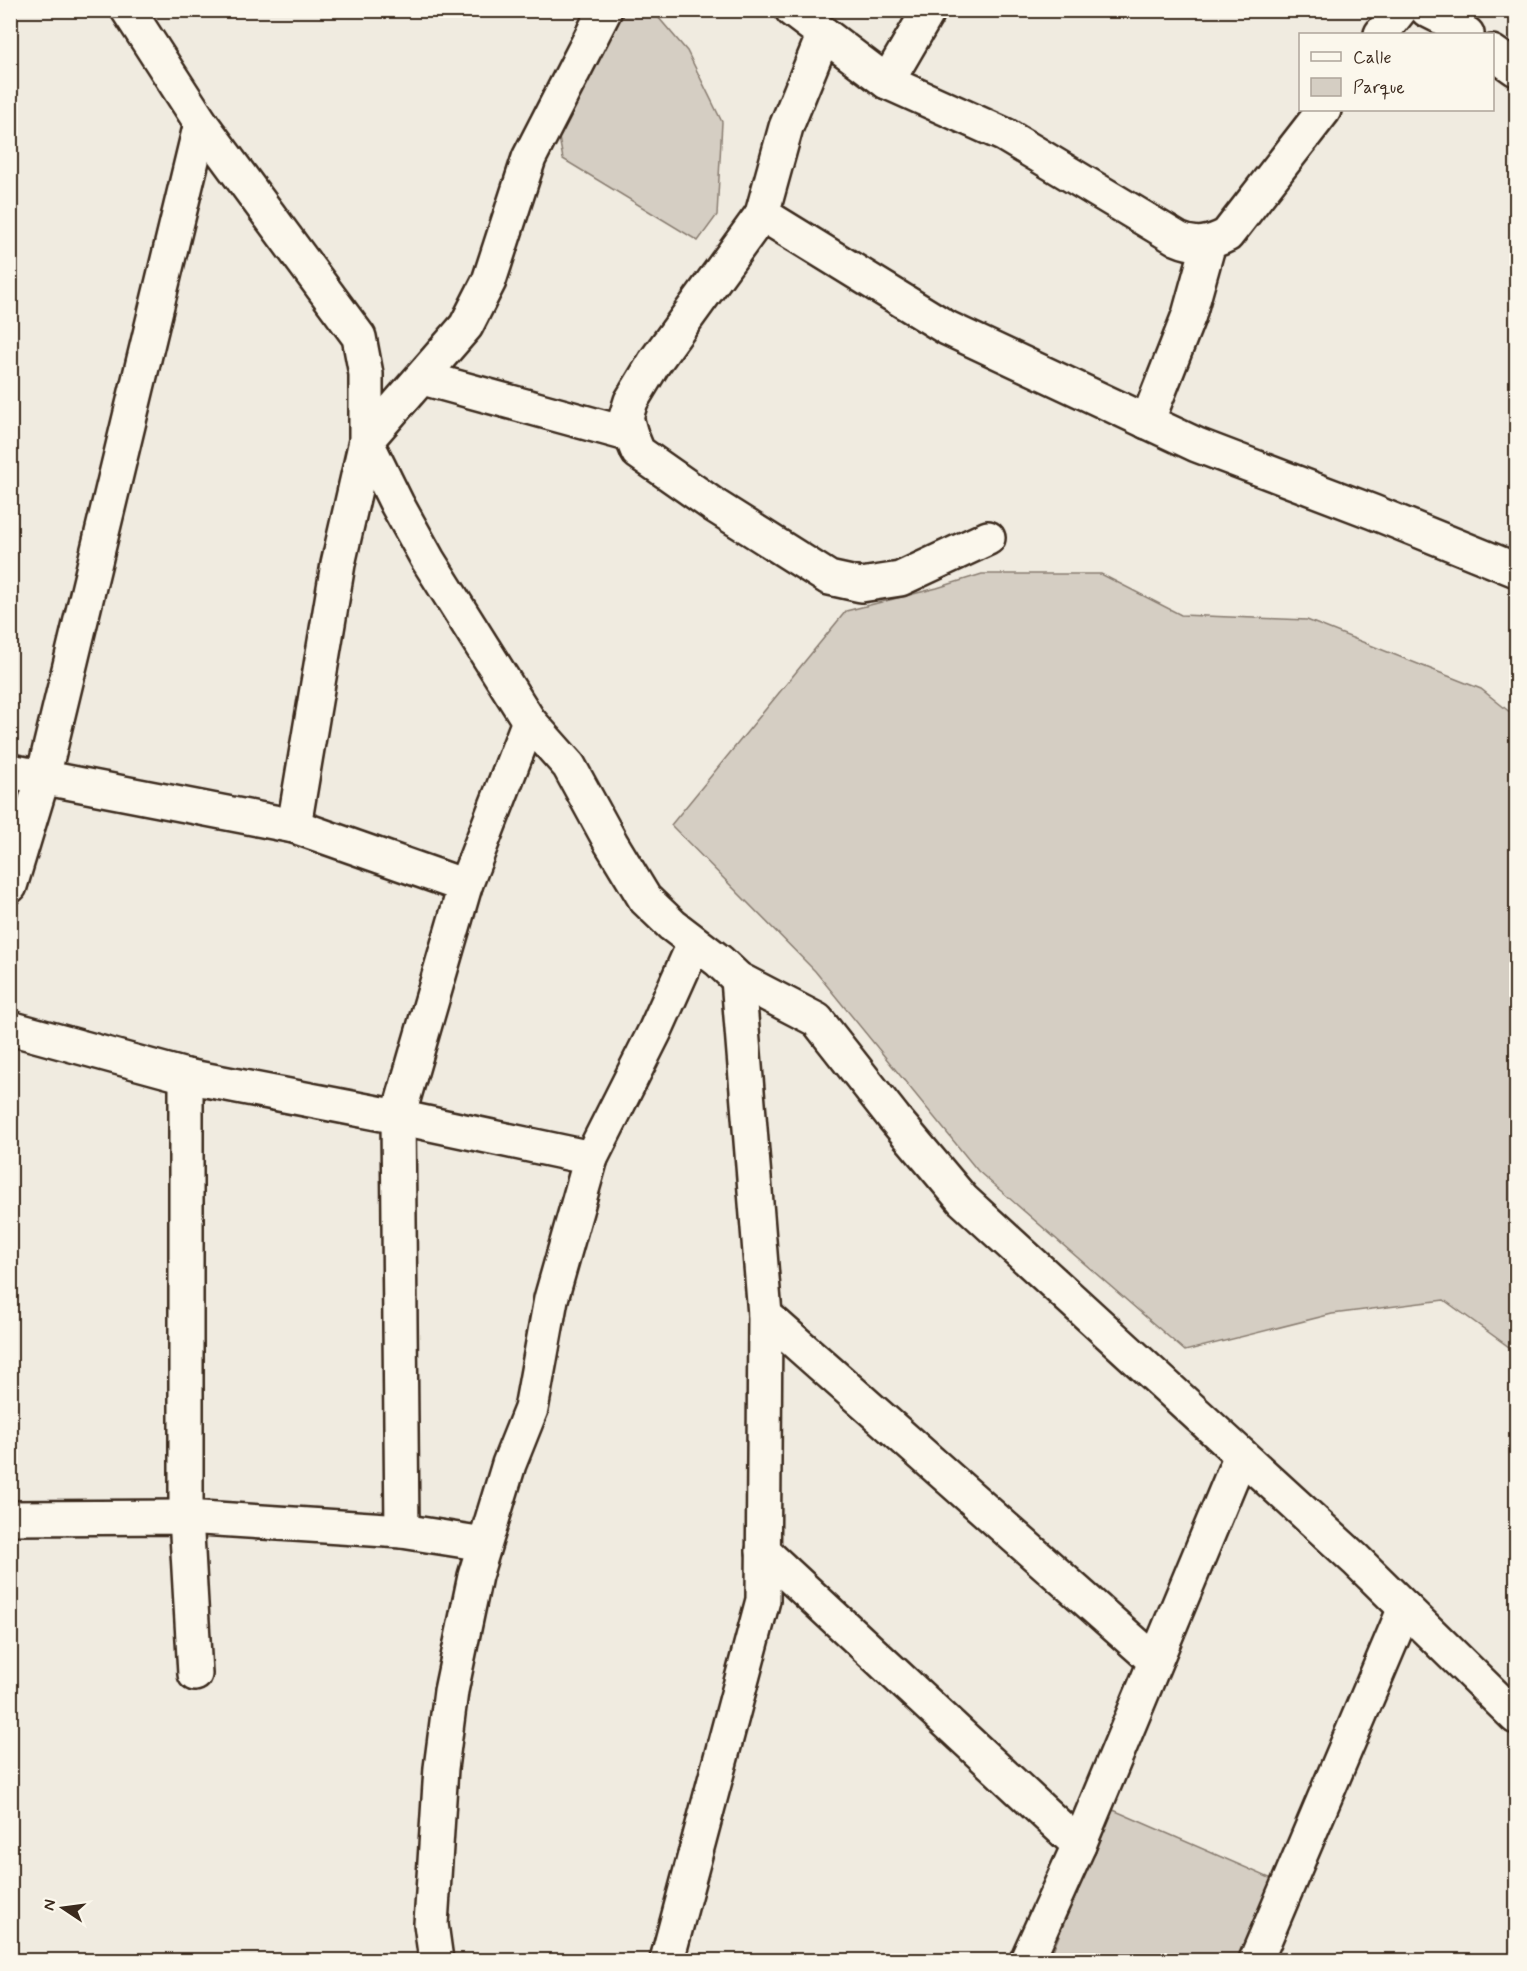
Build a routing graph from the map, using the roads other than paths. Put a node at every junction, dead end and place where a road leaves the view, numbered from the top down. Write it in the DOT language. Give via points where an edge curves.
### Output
graph roads {
  1 [pos="128,10"];
  2 [pos="605,10"];
  3 [pos="792,10"];
  4 [pos="929,10"];
  5 [pos="1400,10"];
  6 [pos="1427,10"];
  7 [pos="824,33"];
  8 [pos="1382,33"];
  9 [pos="1465,33"];
  10 [pos="1494,53"];
  11 [pos="1516,69"];
  12 [pos="887,82"];
  13 [pos="1323,111"];
  14 [pos="201,123"];
  15 [pos="762,214"];
  16 [pos="1209,243"];
  17 [pos="423,378"];
  18 [pos="1147,422"];
  19 [pos="631,435"];
  20 [pos="366,441"];
  21 [pos="988,538"];
  22 [pos="1516,570"];
  23 [pos="529,721"];
  24 [pos="10,771"];
  25 [pos="43,777"];
  26 [pos="294,826"];
  27 [pos="10,886"];
  28 [pos="465,886"];
  29 [pos="694,944"];
  30 [pos="738,979"];
  31 [pos="10,1028"];
  32 [pos="186,1076"];
  33 [pos="398,1117"];
  34 [pos="591,1158"];
  35 [pos="765,1315"];
  36 [pos="1241,1455"];
  37 [pos="186,1517"];
  38 [pos="10,1518"];
  39 [pos="402,1531"];
  40 [pos="484,1544"];
  41 [pos="763,1551"];
  42 [pos="1405,1608"];
  43 [pos="1155,1661"];
  44 [pos="195,1674"];
  45 [pos="1516,1717"];
  46 [pos="1079,1845"];
  47 [pos="436,1960"];
  48 [pos="668,1960"];
  49 [pos="1027,1960"];
  50 [pos="1256,1960"];
  1 -- 14 [label="street"];
  2 -- 17 [label="street" via="529,158 489,281 466,326"];
  3 -- 7 [label="street"];
  4 -- 12 [label="street"];
  5 -- 8 [label="street"];
  6 -- 9 [label="street"];
  7 -- 12 [label="street"];
  7 -- 15 [label="street" via="786,127"];
  10 -- 11 [label="street"];
  12 -- 16 [label="street" via="1005,135 1178,239 1189,244"];
  13 -- 16 [label="street" via="1227,235"];
  14 -- 20 [label="street" via="359,337 366,374"];
  14 -- 25 [label="street"];
  15 -- 18 [label="street" via="947,328"];
  15 -- 19 [label="street" via="631,401 626,417"];
  16 -- 18 [label="street" via="1189,315"];
  17 -- 19 [label="street"];
  17 -- 20 [label="street"];
  18 -- 22 [label="street"];
  19 -- 21 [label="street" via="638,452 829,578 861,585 900,579"];
  20 -- 23 [label="street" via="429,560"];
  20 -- 26 [label="street" via="338,564"];
  23 -- 28 [label="street"];
  23 -- 29 [label="street" via="568,766 645,899"];
  24 -- 25 [label="street"];
  25 -- 26 [label="street"];
  25 -- 27 [label="street"];
  26 -- 28 [label="street"];
  28 -- 33 [label="street"];
  29 -- 30 [label="street"];
  29 -- 34 [label="street" via="656,1031"];
  30 -- 35 [label="street"];
  30 -- 36 [label="street" via="817,1020 963,1200"];
  31 -- 32 [label="street"];
  32 -- 33 [label="street"];
  32 -- 37 [label="street"];
  33 -- 34 [label="street"];
  33 -- 39 [label="street"];
  34 -- 40 [label="street" via="551,1299 531,1409"];
  35 -- 41 [label="street"];
  35 -- 43 [label="street"];
  36 -- 42 [label="street"];
  36 -- 43 [label="street"];
  37 -- 38 [label="street"];
  37 -- 39 [label="street"];
  37 -- 44 [label="street"];
  39 -- 40 [label="street"];
  40 -- 47 [label="street" via="462,1633 441,1768 431,1924"];
  41 -- 46 [label="street"];
  41 -- 48 [label="street" via="762,1600"];
  42 -- 45 [label="street"];
  42 -- 50 [label="street"];
  43 -- 46 [label="street"];
  46 -- 49 [label="street"];
}
